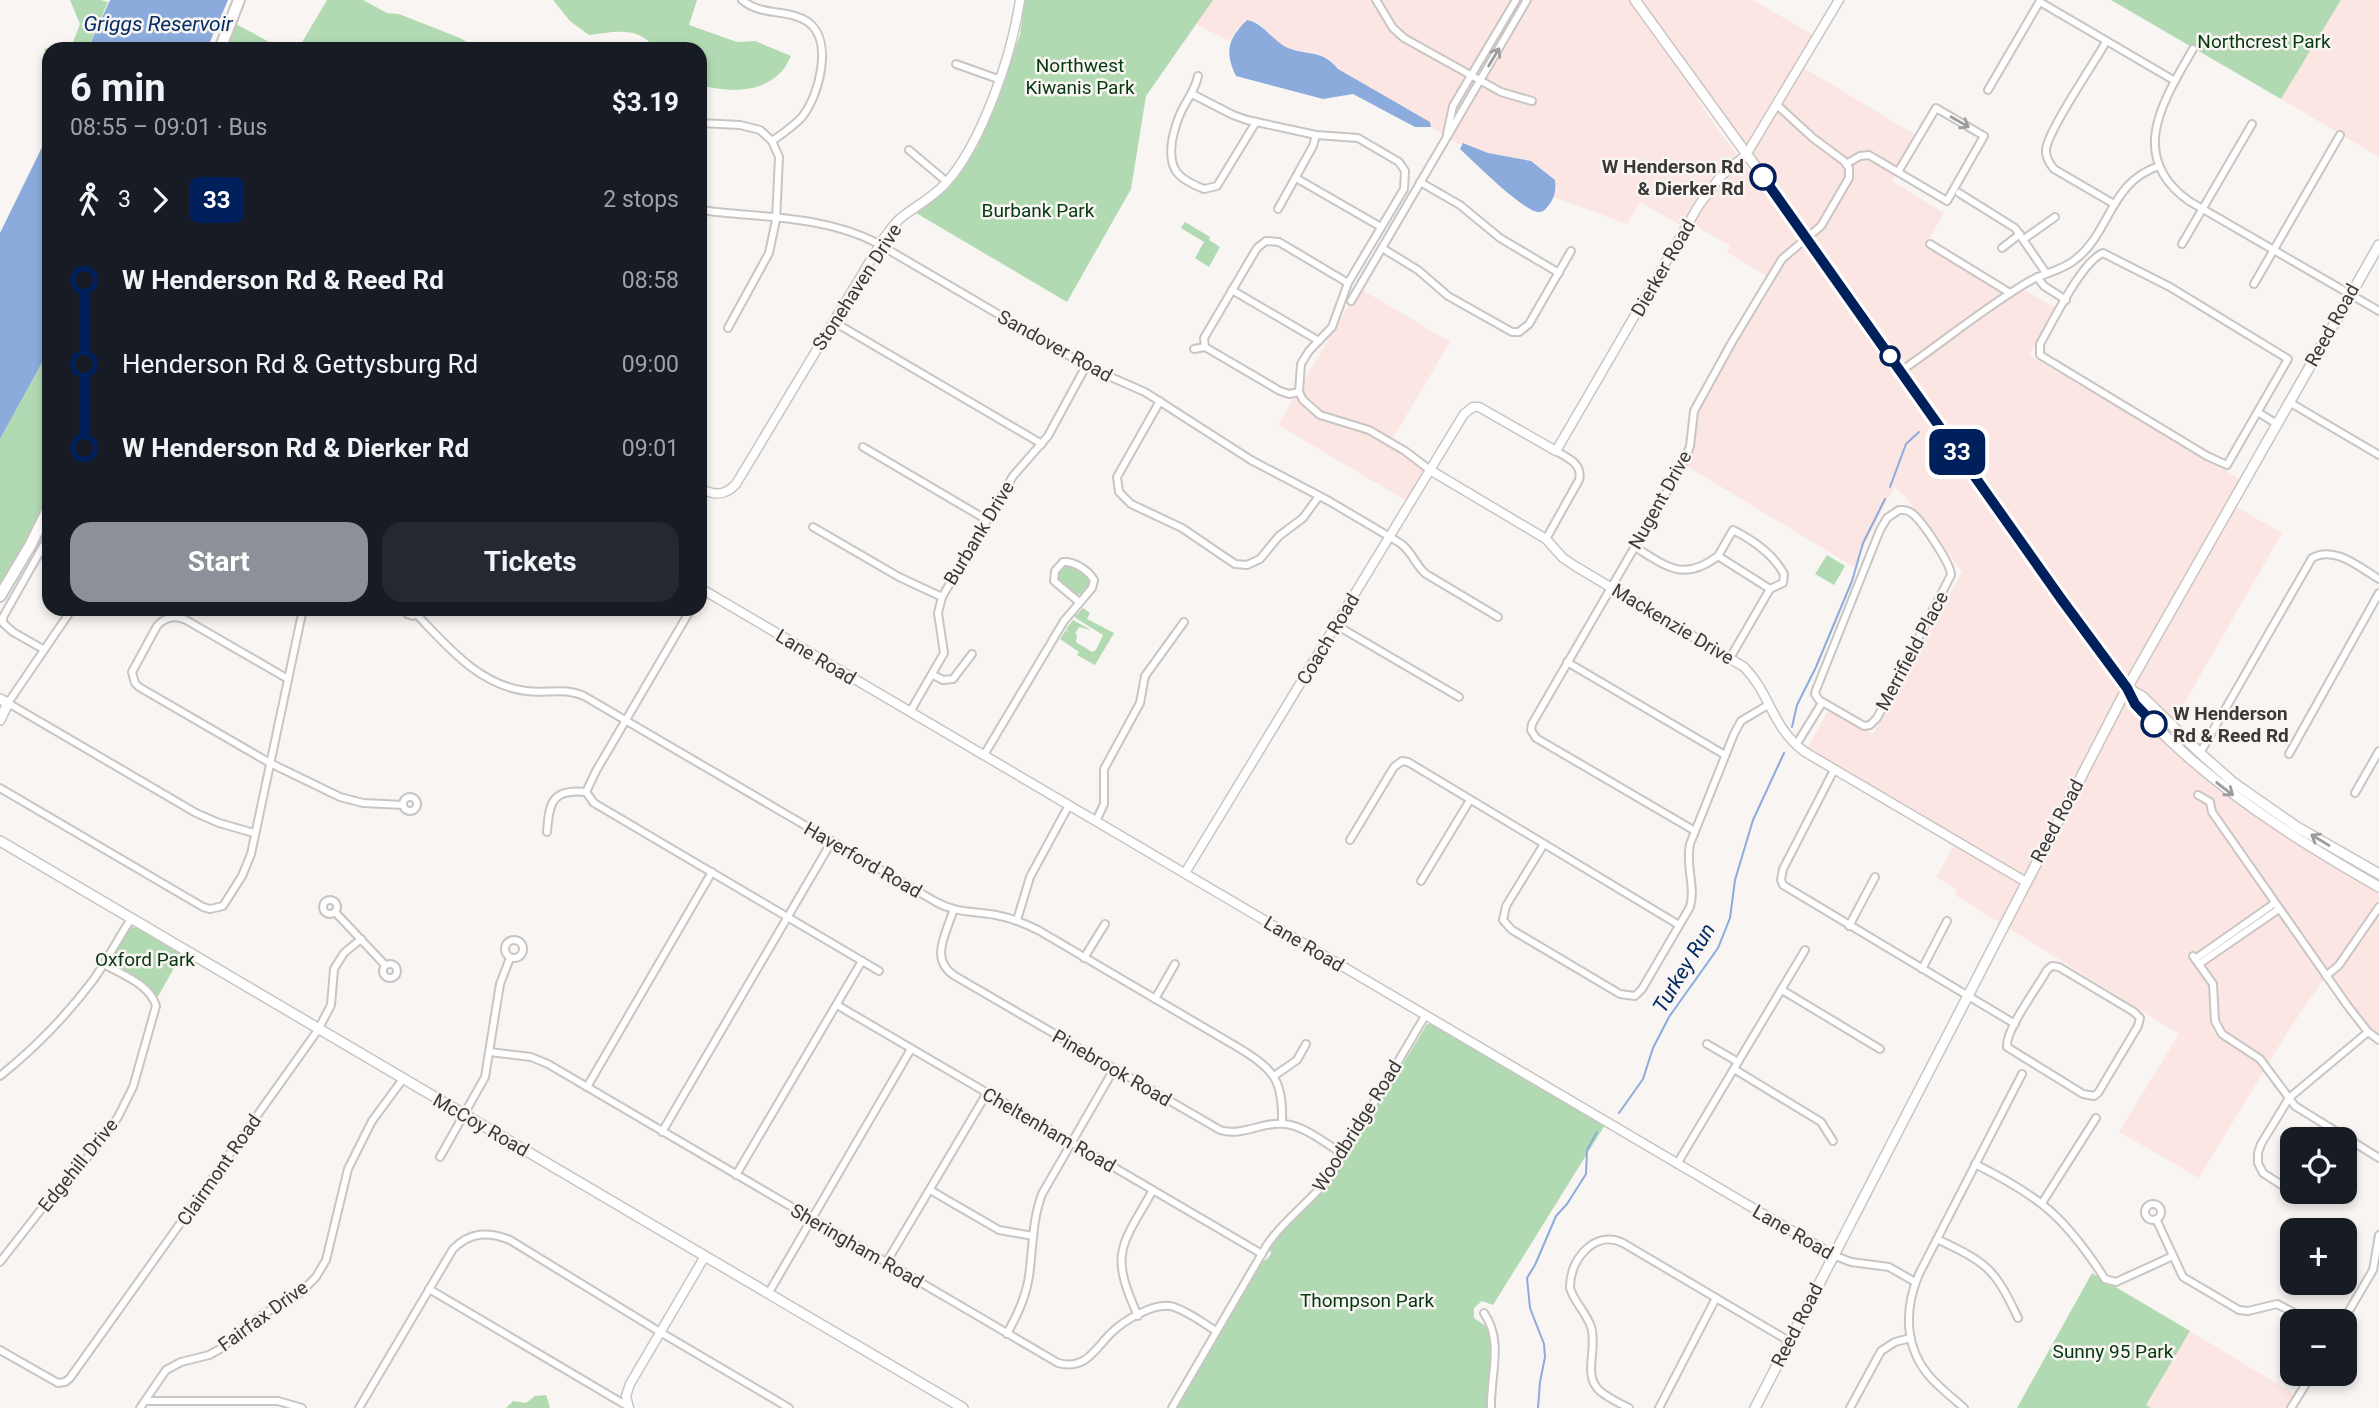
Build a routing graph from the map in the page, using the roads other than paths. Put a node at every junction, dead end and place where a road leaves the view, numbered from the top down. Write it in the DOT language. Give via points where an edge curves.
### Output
graph roads {
  1 [pos="239,0"];
  2 [pos="742,0"];
  3 [pos="1020,0"];
  4 [pos="1376,0"];
  5 [pos="1516,0"];
  6 [pos="1527,0"];
  7 [pos="1635,0"];
  8 [pos="1839,0"];
  9 [pos="2041,1"];
  10 [pos="223,42"];
  11 [pos="2106,42"];
  12 [pos="2193,49"];
  13 [pos="956,64"];
  14 [pos="1198,76"];
  15 [pos="1470,76"];
  16 [pos="998,79"];
  17 [pos="1479,81"];
  18 [pos="2175,81"];
  19 [pos="1988,90"];
  20 [pos="1192,94"];
  21 [pos="1532,101"];
  22 [pos="1777,105"];
  23 [pos="1256,122"];
  24 [pos="707,124"];
  25 [pos="2252,124"];
  26 [pos="1316,135"];
  27 [pos="2340,135"];
  28 [pos="1447,137"];
  29 [pos="772,141"];
  30 [pos="909,150"];
  31 [pos="1746,155"];
  32 [pos="1846,163"];
  33 [pos="2159,166"];
  34 [pos="1898,172"];
  35 [pos="1296,178"];
  36 [pos="947,182"];
  37 [pos="1420,182"];
  38 [pos="1959,193"];
  39 [pos="2114,204"];
  40 [pos="1278,209"];
  41 [pos="2203,209"];
  42 [pos="707,211"];
  43 [pos="2055,217"];
  44 [pos="776,218"];
  45 [pos="1381,227"];
  46 [pos="2022,236"];
  47 [pos="1806,239"];
  48 [pos="880,244"];
  49 [pos="1930,244"];
  50 [pos="2182,244"];
  51 [pos="2379,244"];
  52 [pos="1382,248"];
  53 [pos="2001,248"];
  54 [pos="2274,250"];
  55 [pos="1571,251"];
  56 [pos="1559,273"];
  57 [pos="2046,273"];
  58 [pos="2036,277"];
  59 [pos="1348,283"];
  60 [pos="2254,284"];
  61 [pos="1232,290"];
  62 [pos="2010,293"];
  63 [pos="2350,294"];
  64 [pos="2066,300"];
  65 [pos="1350,301"];
  66 [pos="2379,311"];
  67 [pos="834,322"];
  68 [pos="728,328"];
  69 [pos="1319,341"];
  70 [pos="1205,347"];
  71 [pos="1194,349"];
  72 [pos="1086,366"];
  73 [pos="1901,371"];
  74 [pos="1299,392"];
  75 [pos="1160,401"];
  76 [pos="2290,402"];
  77 [pos="2259,413"];
  78 [pos="2277,424"];
  79 [pos="1042,444"];
  80 [pos="863,447"];
  81 [pos="1556,451"];
  82 [pos="2379,455"];
  83 [pos="1430,470"];
  84 [pos="707,491"];
  85 [pos="1319,496"];
  86 [pos="987,520"];
  87 [pos="42,523"];
  88 [pos="813,527"];
  89 [pos="1390,538"];
  90 [pos="1546,538"];
  91 [pos="1634,547"];
  92 [pos="42,548"];
  93 [pos="1718,556"];
  94 [pos="2379,579"];
  95 [pos="1611,587"];
  96 [pos="1770,589"];
  97 [pos="2379,593"];
  98 [pos="707,594"];
  99 [pos="0,596"];
  100 [pos="942,597"];
  101 [pos="1079,603"];
  102 [pos="67,616"];
  103 [pos="302,616"];
  104 [pos="422,616"];
  105 [pos="687,616"];
  106 [pos="1498,617"];
  107 [pos="1184,622"];
  108 [pos="1336,625"];
  109 [pos="43,649"];
  110 [pos="972,654"];
  111 [pos="1730,658"];
  112 [pos="1567,662"];
  113 [pos="933,675"];
  114 [pos="288,679"];
  115 [pos="2127,688"];
  116 [pos="1459,697"];
  117 [pos="4,701"];
  118 [pos="1822,703"];
  119 [pos="1768,705"];
  120 [pos="911,712"];
  121 [pos="0,720"];
  122 [pos="626,720"];
  123 [pos="2173,744"];
  124 [pos="1796,745"];
  125 [pos="2379,751"];
  126 [pos="2200,754"];
  127 [pos="2289,754"];
  128 [pos="984,755"];
  129 [pos="1725,755"];
  130 [pos="270,763"];
  131 [pos="1834,770"];
  132 [pos="2197,774"];
  133 [pos="0,788"];
  134 [pos="586,792"];
  135 [pos="2355,793"];
  136 [pos="2198,795"];
  137 [pos="1470,800"];
  138 [pos="403,805"];
  139 [pos="1069,805"];
  140 [pos="1096,821"];
  141 [pos="1695,831"];
  142 [pos="547,832"];
  143 [pos="254,833"];
  144 [pos="1350,840"];
  145 [pos="0,841"];
  146 [pos="832,841"];
  147 [pos="1544,844"];
  148 [pos="712,872"];
  149 [pos="1185,873"];
  150 [pos="2379,874"];
  151 [pos="1875,877"];
  152 [pos="1421,881"];
  153 [pos="2025,882"];
  154 [pos="2379,887"];
  155 [pos="2277,906"];
  156 [pos="2379,907"];
  157 [pos="953,911"];
  158 [pos="335,912"];
  159 [pos="787,916"];
  160 [pos="131,919"];
  161 [pos="1017,920"];
  162 [pos="1947,921"];
  163 [pos="1105,924"];
  164 [pos="1679,925"];
  165 [pos="1849,926"];
  166 [pos="360,939"];
  167 [pos="1805,950"];
  168 [pos="510,958"];
  169 [pos="1084,958"];
  170 [pos="862,961"];
  171 [pos="104,964"];
  172 [pos="1175,964"];
  173 [pos="386,965"];
  174 [pos="1922,969"];
  175 [pos="879,971"];
  176 [pos="2326,975"];
  177 [pos="1782,990"];
  178 [pos="1967,996"];
  179 [pos="1156,999"];
  180 [pos="837,1005"];
  181 [pos="1425,1016"];
  182 [pos="2015,1024"];
  183 [pos="318,1030"];
  184 [pos="2368,1032"];
  185 [pos="2379,1040"];
  186 [pos="1307,1044"];
  187 [pos="1707,1044"];
  188 [pos="911,1049"];
  189 [pos="1880,1049"];
  190 [pos="490,1052"];
  191 [pos="1736,1066"];
  192 [pos="1114,1069"];
  193 [pos="2022,1074"];
  194 [pos="0,1076"];
  195 [pos="1274,1076"];
  196 [pos="403,1079"];
  197 [pos="586,1087"];
  198 [pos="986,1093"];
  199 [pos="2289,1098"];
  200 [pos="465,1115"];
  201 [pos="2096,1118"];
  202 [pos="1282,1124"];
  203 [pos="662,1132"];
  204 [pos="1833,1141"];
  205 [pos="1071,1143"];
  206 [pos="1343,1154"];
  207 [pos="440,1157"];
  208 [pos="2379,1158"];
  209 [pos="1677,1164"];
  210 [pos="1975,1164"];
  211 [pos="736,1175"];
  212 [pos="2280,1184"];
  213 [pos="930,1190"];
  214 [pos="1153,1190"];
  215 [pos="2042,1203"];
  216 [pos="811,1219"];
  217 [pos="2156,1219"];
  218 [pos="2379,1235"];
  219 [pos="1033,1236"];
  220 [pos="1937,1239"];
  221 [pos="1262,1254"];
  222 [pos="1833,1255"];
  223 [pos="705,1256"];
  224 [pos="2173,1256"];
  225 [pos="0,1262"];
  226 [pos="886,1263"];
  227 [pos="1915,1282"];
  228 [pos="429,1289"];
  229 [pos="768,1294"];
  230 [pos="1716,1298"];
  231 [pos="2286,1309"];
  232 [pos="2350,1309"];
  233 [pos="1484,1313"];
  234 [pos="1138,1316"];
  235 [pos="2018,1318"];
  236 [pos="1216,1331"];
  237 [pos="660,1332"];
  238 [pos="1007,1334"];
  239 [pos="1911,1338"];
  240 [pos="1789,1341"];
  241 [pos="0,1350"];
  242 [pos="2305,1386"];
  243 [pos="145,1401"];
  244 [pos="252,1404"];
  245 [pos="629,1407"];
  246 [pos="139,1408"];
  247 [pos="302,1408"];
  248 [pos="359,1408"];
  249 [pos="789,1408"];
  250 [pos="963,1408"];
  251 [pos="1172,1408"];
  252 [pos="1491,1408"];
  253 [pos="1629,1408"];
  254 [pos="1659,1408"];
  255 [pos="1755,1408"];
  256 [pos="1850,1408"];
  257 [pos="1964,1408"];
  258 [pos="2291,1408"];
  1 -- 10 [label="main road"];
  2 -- 29 [label="street" via="761,11 809,22 820,36 824,53 802,117"];
  3 -- 16 [label="street, Stonehaven Drive"];
  4 -- 15 [label="street" via="1398,33"];
  5 -- 15 [label="street"];
  17 -- 6 [label="street, one-way"];
  7 -- 31 [label="main road"];
  8 -- 22 [label="street, Dierker Road"];
  9 -- 11 [label="street"];
  9 -- 19 [label="street"];
  11 -- 18 [label="street"];
  11 -- 39 [label="street" via="2052,133 2046,152 2054,169"];
  12 -- 18 [label="street"];
  13 -- 16 [label="street"];
  14 -- 20 [label="street"];
  15 -- 17 [label="street"];
  15 -- 28 [label="street" via="1450,113"];
  16 -- 36 [label="street, Stonehaven Drive" via="974,143"];
  17 -- 21 [label="street"];
  17 -- 28 [label="street"];
  18 -- 33 [label="street" via="2157,120"];
  20 -- 23 [label="street" via="1233,116"];
  20 -- 23 [label="street" via="1174,130 1170,156 1180,176 1204,189 1217,186"];
  22 -- 31 [label="street, Dierker Road"];
  22 -- 32 [label="street"];
  23 -- 26 [label="street"];
  24 -- 29 [label="street" via="753,128"];
  25 -- 41 [label="street"];
  26 -- 35 [label="street"];
  26 -- 45 [label="street" via="1358,138 1403,166 1404,189"];
  27 -- 54 [label="street"];
  28 -- 37 [label="street"];
  29 -- 44 [label="street" via="779,157"];
  30 -- 36 [label="street"];
  31 -- 47 [label="main road"];
  31 -- 81 [label="street, Dierker Road" via="1707,193"];
  32 -- 34 [label="street" via="1869,155"];
  32 -- 47 [label="street, Nugent Drive" via="1847,183 1821,226"];
  33 -- 39 [label="street" via="2134,179"];
  33 -- 41 [label="street" via="2181,196"];
  34 -- 34 [label="street, one-way" via="1936,108 1984,136 1947,201"];
  35 -- 40 [label="street"];
  35 -- 45 [label="street"];
  36 -- 48 [label="street, Stonehaven Drive" via="900,218"];
  37 -- 52 [label="street"];
  37 -- 56 [label="street"];
  38 -- 46 [label="street" via="2010,223"];
  39 -- 57 [label="street" via="2086,250 2064,267"];
  41 -- 50 [label="street"];
  41 -- 54 [label="street"];
  42 -- 44 [label="street, Sandover Road"];
  43 -- 46 [label="street"];
  44 -- 48 [label="street, Sandover Road" via="852,230"];
  44 -- 68 [label="street" via="763,268"];
  45 -- 59 [label="street"];
  46 -- 53 [label="street"];
  46 -- 57 [label="street"];
  47 -- 73 [label="main road"];
  47 -- 91 [label="street, Nugent Drive" via="1776,267 1698,402 1684,462"];
  48 -- 67 [label="street, Stonehaven Drive"];
  48 -- 72 [label="street, Sandover Road"];
  49 -- 62 [label="street"];
  51 -- 63 [label="main road, Reed Road"];
  52 -- 56 [label="street" via="1448,296 1505,330 1518,332 1529,324"];
  52 -- 65 [label="street"];
  54 -- 60 [label="street"];
  54 -- 63 [label="street"];
  55 -- 56 [label="street"];
  57 -- 58 [label="street"];
  58 -- 62 [label="street"];
  58 -- 64 [label="street"];
  59 -- 61 [label="street" via="1271,240 1257,248"];
  59 -- 69 [label="street" via="1337,317"];
  61 -- 69 [label="street"];
  61 -- 70 [label="street" via="1204,338"];
  62 -- 73 [label="street"];
  63 -- 66 [label="street"];
  63 -- 76 [label="main road, Reed Road"];
  64 -- 77 [label="street" via="2087,266 2104,253 2206,309 2288,359"];
  64 -- 77 [label="street" via="2038,349 2043,358 2207,456 2227,465"];
  67 -- 79 [label="street"];
  67 -- 84 [label="street, Stonehaven Drive" via="738,480 727,491"];
  69 -- 74 [label="street" via="1301,364"];
  70 -- 71 [label="street"];
  70 -- 74 [label="street" via="1280,391"];
  72 -- 75 [label="street, Sandover Road"];
  72 -- 79 [label="street, Burbank Drive"];
  73 -- 115 [label="main road"];
  74 -- 83 [label="street, Mackenzie Drive" via="1320,415 1369,430"];
  75 -- 85 [label="street, Sandover Road" via="1251,460"];
  75 -- 85 [label="street" via="1117,477 1119,492 1131,504 1182,528 1235,564 1247,565 1260,559 1279,536 1303,518"];
  76 -- 78 [label="main road, Reed Road"];
  76 -- 82 [label="street"];
  77 -- 78 [label="street"];
  78 -- 115 [label="main road, Reed Road"];
  79 -- 86 [label="street, Burbank Drive" via="1013,476"];
  80 -- 86 [label="street"];
  81 -- 83 [label="street, Coach Road" via="1473,407"];
  81 -- 90 [label="street" via="1579,466 1581,473"];
  83 -- 89 [label="street, Coach Road"];
  83 -- 90 [label="street, Mackenzie Drive"];
  85 -- 89 [label="street, Sandover Road"];
  86 -- 100 [label="street, Burbank Drive"];
  87 -- 99 [label="main road"];
  88 -- 100 [label="street"];
  89 -- 106 [label="street, Sandover Road" via="1409,550 1426,574"];
  89 -- 108 [label="street, Coach Road"];
  90 -- 95 [label="street, Mackenzie Drive" via="1569,562"];
  91 -- 93 [label="street" via="1684,571 1703,567"];
  91 -- 95 [label="street, Nugent Drive"];
  92 -- 109 [label="street" via="3,623"];
  93 -- 96 [label="street"];
  93 -- 96 [label="street" via="1733,530 1750,539 1784,574 1783,583"];
  94 -- 126 [label="street" via="2341,556 2322,553 2312,558"];
  95 -- 111 [label="street, Mackenzie Drive"];
  95 -- 112 [label="street, Nugent Drive"];
  96 -- 111 [label="street"];
  97 -- 127 [label="street"];
  98 -- 120 [label="street, Lane Road"];
  100 -- 113 [label="street, Burbank Drive" via="938,612 944,653"];
  101 -- 101 [label="street" via="1094,580 1071,562 1063,562 1054,581"];
  101 -- 128 [label="street"];
  102 -- 109 [label="street"];
  103 -- 114 [label="street"];
  104 -- 122 [label="street, Haverford Road" via="470,667 489,680 528,692 577,692"];
  105 -- 122 [label="street"];
  107 -- 140 [label="street" via="1145,676 1140,703 1104,769 1104,804"];
  108 -- 116 [label="street"];
  108 -- 149 [label="street, Coach Road"];
  109 -- 117 [label="street"];
  110 -- 113 [label="street" via="950,680"];
  111 -- 119 [label="street, Mackenzie Drive" via="1752,676"];
  112 -- 129 [label="street"];
  112 -- 141 [label="street, Nugent Drive" via="1534,718 1531,730 1536,738"];
  113 -- 120 [label="street, Burbank Drive"];
  114 -- 130 [label="street"];
  114 -- 130 [label="street" via="186,620 171,617 157,626 132,671 139,687"];
  115 -- 123 [label="main road" via="2135,704"];
  115 -- 126 [label="main road" via="2143,697"];
  115 -- 153 [label="main road, Reed Road"];
  117 -- 121 [label="main road"];
  117 -- 143 [label="street" via="195,813"];
  118 -- 118 [label="street, Merrifield Place" via="1816,690 1880,530 1892,513 1909,511 1949,564 1950,577 1873,723 1860,725"];
  118 -- 124 [label="street, Merrifield Place"];
  119 -- 124 [label="street, Mackenzie Drive"];
  119 -- 129 [label="street" via="1741,721"];
  120 -- 128 [label="street, Lane Road"];
  122 -- 134 [label="street"];
  122 -- 146 [label="street, Haverford Road"];
  123 -- 132 [label="main road" via="2173,750"];
  123 -- 154 [label="main road, one-way" via="2249,807"];
  124 -- 131 [label="street, Mackenzie Drive"];
  125 -- 135 [label="street"];
  150 -- 126 [label="main road, one-way" via="2276,814"];
  128 -- 139 [label="street, Lane Road"];
  129 -- 141 [label="street"];
  130 -- 138 [label="street" via="340,797"];
  130 -- 143 [label="street"];
  131 -- 153 [label="street, Mackenzie Drive"];
  131 -- 165 [label="street" via="1781,880 1787,889"];
  133 -- 143 [label="street" via="203,906 217,909 228,901 242,876"];
  134 -- 142 [label="street" via="557,796"];
  134 -- 148 [label="street" via="594,803"];
  136 -- 155 [label="street" via="2210,803 2211,812"];
  137 -- 144 [label="street" via="1402,761"];
  137 -- 147 [label="street"];
  137 -- 152 [label="street"];
  139 -- 140 [label="street, Lane Road"];
  139 -- 161 [label="street" via="1030,877"];
  140 -- 149 [label="street, Lane Road"];
  141 -- 164 [label="street" via="1688,863 1693,898"];
  145 -- 160 [label="main road, McCoy Road"];
  146 -- 157 [label="street, Haverford Road"];
  146 -- 159 [label="street"];
  147 -- 164 [label="street"];
  147 -- 164 [label="street" via="1506,906 1503,920 1512,930 1627,997 1642,989"];
  148 -- 159 [label="street"];
  148 -- 197 [label="street"];
  149 -- 181 [label="street, Lane Road"];
  151 -- 165 [label="street"];
  153 -- 178 [label="main road, Reed Road"];
  155 -- 176 [label="street"];
  155 -- 199 [label="street" via="2196,960 2214,988 2220,1032 2260,1059"];
  156 -- 176 [label="street" via="2339,965"];
  157 -- 161 [label="street, Haverford Road"];
  157 -- 192 [label="street, Pinebrook Road" via="940,954 947,971"];
  158 -- 166 [label="street"];
  159 -- 170 [label="street"];
  159 -- 203 [label="street"];
  160 -- 171 [label="street"];
  160 -- 183 [label="main road, McCoy Road"];
  161 -- 169 [label="street, Haverford Road"];
  162 -- 174 [label="street"];
  163 -- 169 [label="street"];
  165 -- 174 [label="street"];
  166 -- 173 [label="street"];
  166 -- 183 [label="street, Clairmont Road" via="334,969 331,1004"];
  167 -- 177 [label="street"];
  168 -- 190 [label="street" via="500,984"];
  169 -- 179 [label="street, Haverford Road"];
  170 -- 175 [label="street"];
  170 -- 180 [label="street"];
  171 -- 194 [label="street" via="72,1007"];
  171 -- 225 [label="street, Edgehill Drive" via="147,990 156,1006 133,1087 111,1128"];
  172 -- 179 [label="street"];
  174 -- 178 [label="street"];
  176 -- 184 [label="street"];
  177 -- 189 [label="street"];
  177 -- 191 [label="street"];
  178 -- 182 [label="street"];
  178 -- 222 [label="main road, Reed Road"];
  179 -- 195 [label="street, Haverford Road" via="1257,1059"];
  180 -- 188 [label="street, Cheltenham Road"];
  180 -- 211 [label="street"];
  181 -- 206 [label="street, Woodbridge Road"];
  181 -- 209 [label="street, Lane Road"];
  182 -- 182 [label="street" via="2049,968 2059,967 2138,1014 2140,1022 2094,1096 2083,1094 2007,1047"];
  183 -- 196 [label="main road, McCoy Road"];
  183 -- 241 [label="street, Clairmont Road" via="65,1382 58,1383"];
  184 -- 185 [label="street"];
  184 -- 199 [label="street"];
  186 -- 195 [label="street" via="1297,1060"];
  187 -- 191 [label="street"];
  188 -- 198 [label="street, Cheltenham Road"];
  188 -- 216 [label="street"];
  190 -- 197 [label="street, Sheringham Road" via="540,1060"];
  190 -- 200 [label="street" via="483,1083"];
  191 -- 204 [label="street" via="1821,1122"];
  191 -- 209 [label="street"];
  192 -- 202 [label="street, Pinebrook Road" via="1220,1130 1243,1132"];
  192 -- 205 [label="street"];
  193 -- 210 [label="street"];
  195 -- 202 [label="street" via="1283,1100"];
  196 -- 200 [label="main road, McCoy Road"];
  196 -- 243 [label="street, Fairfax Drive" via="372,1121 348,1169 326,1260 316,1277 220,1349 166,1370"];
  197 -- 203 [label="street, Sheringham Road"];
  198 -- 205 [label="street, Cheltenham Road"];
  198 -- 213 [label="street"];
  199 -- 208 [label="street" via="2309,1117"];
  199 -- 212 [label="street" via="2258,1153 2263,1173"];
  200 -- 207 [label="street"];
  200 -- 223 [label="main road, McCoy Road"];
  201 -- 215 [label="street"];
  202 -- 206 [label="street" via="1299,1128"];
  203 -- 211 [label="street, Sheringham Road"];
  205 -- 214 [label="street, Cheltenham Road"];
  205 -- 219 [label="street" via="1042,1194"];
  206 -- 221 [label="street, Woodbridge Road" via="1318,1192 1282,1224"];
  209 -- 222 [label="street, Lane Road"];
  210 -- 215 [label="street"];
  210 -- 220 [label="street"];
  211 -- 216 [label="street, Sheringham Road"];
  213 -- 219 [label="street" via="993,1227"];
  213 -- 226 [label="street"];
  214 -- 221 [label="street, Cheltenham Road"];
  214 -- 234 [label="street" via="1121,1254 1124,1286"];
  215 -- 224 [label="street" via="2071,1230 2105,1279 2116,1282"];
  216 -- 226 [label="street, Sheringham Road"];
  216 -- 229 [label="street"];
  217 -- 224 [label="street"];
  218 -- 232 [label="street" via="2373,1270"];
  219 -- 238 [label="street" via="1027,1288"];
  220 -- 227 [label="street"];
  220 -- 235 [label="street" via="1991,1270"];
  221 -- 236 [label="street, Woodbridge Road"];
  222 -- 227 [label="street, Lane Road" via="1889,1267"];
  222 -- 240 [label="main road, Reed Road"];
  223 -- 229 [label="main road, McCoy Road"];
  223 -- 237 [label="street"];
  224 -- 231 [label="street" via="2183,1276 2234,1307 2248,1311 2277,1304"];
  226 -- 238 [label="street, Sheringham Road"];
  227 -- 239 [label="street" via="1908,1308"];
  228 -- 237 [label="street" via="459,1243 475,1235 493,1234"];
  228 -- 245 [label="street"];
  228 -- 248 [label="street"];
  229 -- 250 [label="main road, McCoy Road"];
  230 -- 240 [label="street"];
  230 -- 253 [label="street" via="1623,1243 1611,1238 1590,1244 1573,1271 1570,1288 1592,1330 1590,1370 1594,1383"];
  230 -- 254 [label="street"];
  233 -- 252 [label="street" via="1495,1338"];
  234 -- 236 [label="street, Sheringham Road" via="1158,1307 1175,1307"];
  234 -- 238 [label="street, Sheringham Road" via="1110,1334 1091,1357 1071,1365 1051,1360"];
  236 -- 251 [label="street, Woodbridge Road"];
  237 -- 245 [label="street" via="629,1387"];
  237 -- 249 [label="street"];
  239 -- 256 [label="street" via="1881,1352"];
  239 -- 257 [label="street" via="1924,1370"];
  240 -- 255 [label="main road, Reed Road"];
  242 -- 258 [label="street"];
  243 -- 244 [label="street"];
  243 -- 246 [label="street, Fairfax Drive"];
  244 -- 247 [label="street" via="278,1401"];
}
